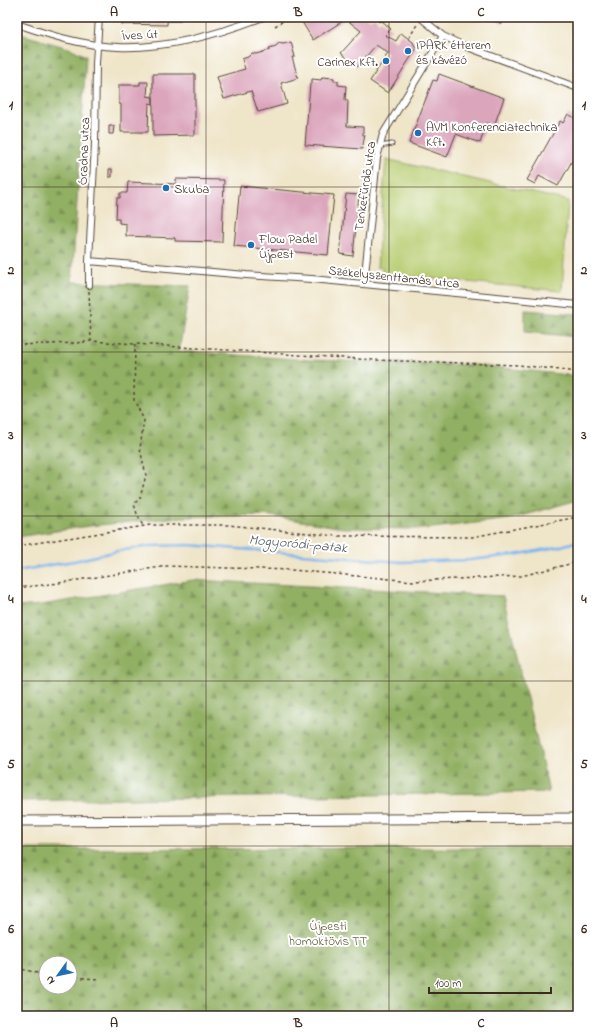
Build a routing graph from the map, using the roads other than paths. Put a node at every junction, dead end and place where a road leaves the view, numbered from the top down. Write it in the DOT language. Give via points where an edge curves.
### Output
graph roads {
  1 [pos="99,17"];
  2 [pos="263,17"];
  3 [pos="420,17"];
  4 [pos="17,24"];
  5 [pos="443,36"];
  6 [pos="97,44"];
  7 [pos="578,88"];
  8 [pos="392,144"];
  9 [pos="380,146"];
  10 [pos="89,261"];
  11 [pos="364,284"];
  12 [pos="89,286"];
  13 [pos="578,305"];
  14 [pos="578,818"];
  15 [pos="17,821"];
  1 -- 6 [label="street, Óradna utca"];
  2 -- 6 [label="street, Íves út" via="207,36 179,42 117,47"];
  3 -- 5 [label="street"];
  4 -- 6 [label="street, Íves út" via="61,38"];
  5 -- 7 [label="street"];
  5 -- 9 [label="street, Tenkefürdő utca" via="383,134"];
  6 -- 10 [label="street, Óradna utca"];
  8 -- 9 [label="lane"];
  9 -- 11 [label="street, Tenkefürdő utca"];
  10 -- 11 [label="street, Székelyszenttamás utca"];
  10 -- 12 [label="street, Óradna utca"];
  11 -- 13 [label="street, Székelyszenttamás utca"];
  14 -- 15 [label="main road"];
}
